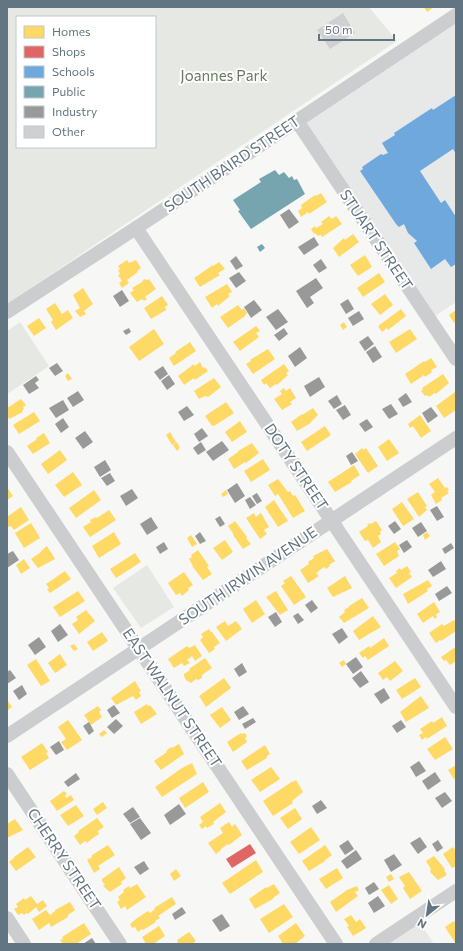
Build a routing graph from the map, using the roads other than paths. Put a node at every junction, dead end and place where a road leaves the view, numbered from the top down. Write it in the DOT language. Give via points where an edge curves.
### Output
graph roads {
  1 [pos="456,14"];
  2 [pos="297,121"];
  3 [pos="136,228"];
  4 [pos="7,312"];
  5 [pos="456,359"];
  6 [pos="456,438"];
  7 [pos="7,452"];
  8 [pos="332,520"];
  9 [pos="139,649"];
  10 [pos="456,707"];
  11 [pos="7,736"];
  12 [pos="7,774"];
  13 [pos="456,891"];
  14 [pos="7,918"];
  15 [pos="24,944"];
  16 [pos="120,944"];
  17 [pos="336,944"];
  18 [pos="376,944"];
  1 -- 2 [label="street, SOUTH BAIRD STREET"];
  2 -- 3 [label="street, SOUTH BAIRD STREET"];
  2 -- 5 [label="street, STUART STREET"];
  3 -- 4 [label="street, SOUTH BAIRD STREET"];
  3 -- 8 [label="street, DOTY STREET"];
  6 -- 8 [label="street, SOUTH IRWIN AVENUE"];
  7 -- 9 [label="street, EAST WALNUT STREET"];
  8 -- 9 [label="street, SOUTH IRWIN AVENUE"];
  8 -- 10 [label="street, DOTY STREET"];
  9 -- 11 [label="street, SOUTH IRWIN AVENUE"];
  9 -- 17 [label="street, EAST WALNUT STREET"];
  12 -- 16 [label="street, CHERRY STREET"];
  13 -- 18 [label="street"];
  14 -- 15 [label="street"];
}
